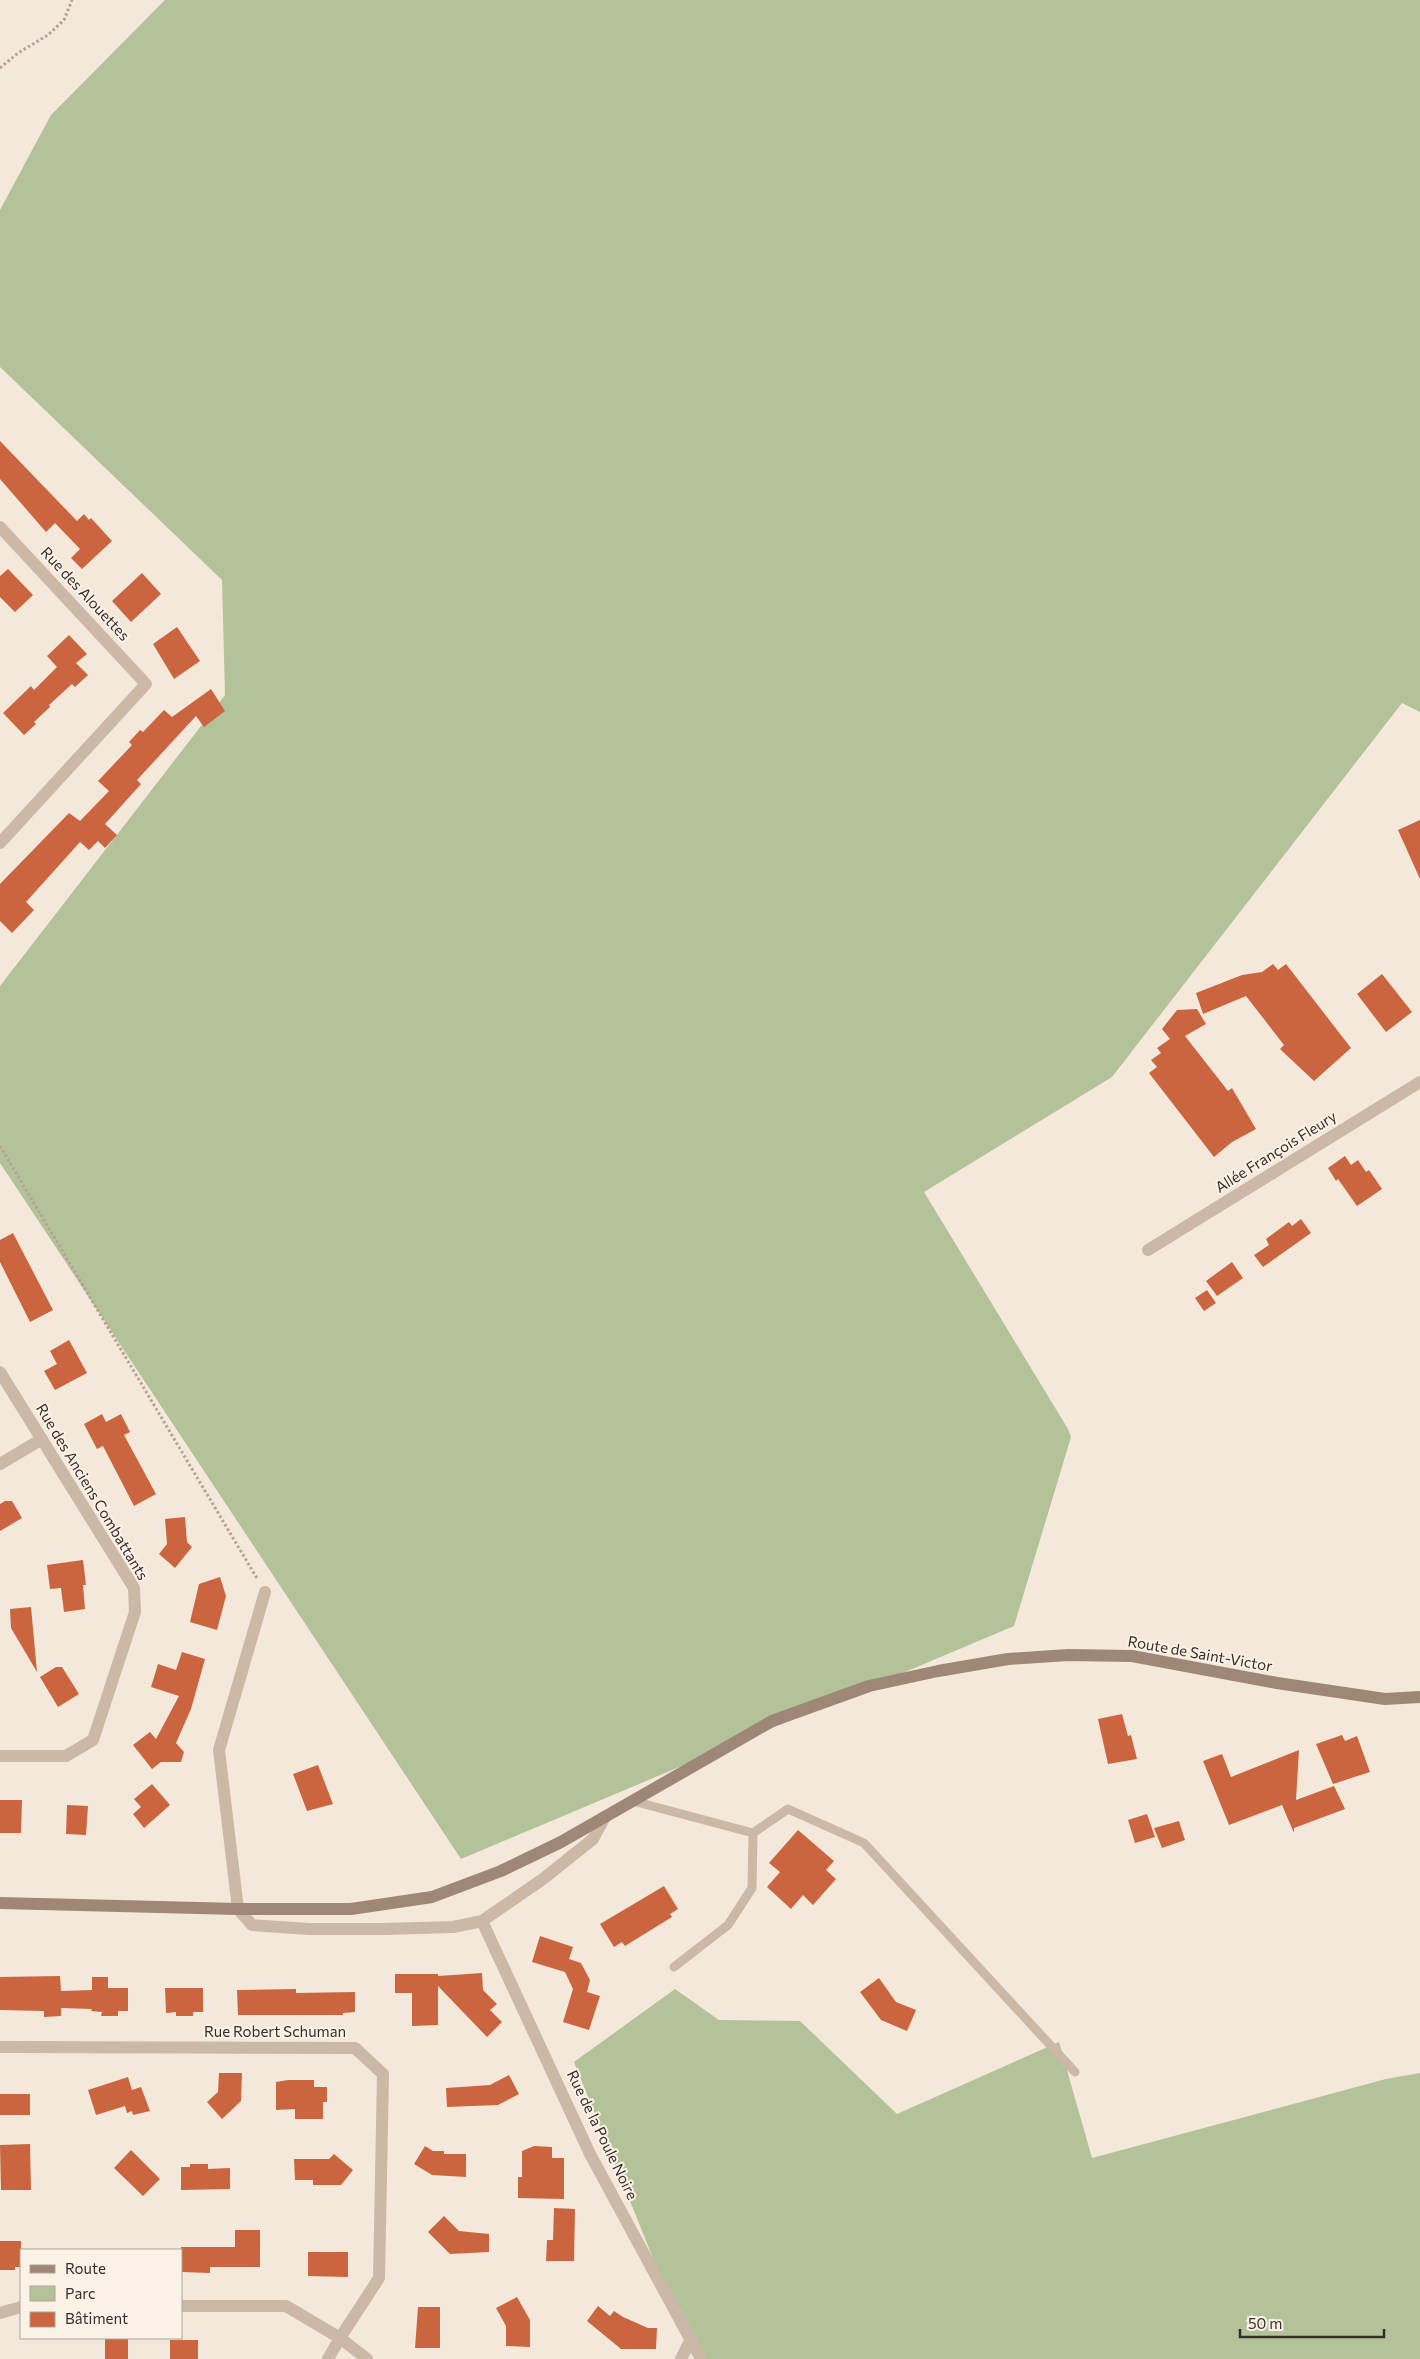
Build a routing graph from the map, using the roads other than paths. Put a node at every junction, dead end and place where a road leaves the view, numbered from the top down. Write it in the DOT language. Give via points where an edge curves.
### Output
graph roads {
  1 [pos="2,532"];
  2 [pos="0,843"];
  3 [pos="1420,1082"];
  4 [pos="1148,1250"];
  5 [pos="0,1372"];
  6 [pos="42,1440"];
  7 [pos="0,1464"];
  8 [pos="265,1592"];
  9 [pos="1420,1697"];
  10 [pos="0,1756"];
  11 [pos="633,1801"];
  12 [pos="605,1817"];
  13 [pos="753,1834"];
  14 [pos="0,1903"];
  15 [pos="238,1909"];
  16 [pos="482,1921"];
  17 [pos="674,1967"];
  18 [pos="0,2047"];
  19 [pos="1075,2072"];
  20 [pos="182,2306"];
  21 [pos="20,2307"];
  22 [pos="0,2313"];
  23 [pos="340,2338"];
  24 [pos="690,2341"];
  25 [pos="328,2359"];
  26 [pos="367,2359"];
  27 [pos="681,2359"];
  28 [pos="701,2359"];
  1 -- 2 [label="street, Rue des Alouettes" via="146,684"];
  3 -- 4 [label="street, Allée François Fleury"];
  5 -- 6 [label="street, Rue des Anciens Combattants"];
  6 -- 7 [label="street"];
  6 -- 10 [label="street, Rue des Anciens Combattants" via="134,1588 135,1612 94,1740 66,1756"];
  8 -- 15 [label="street" via="219,1750"];
  9 -- 11 [label="main road, Route de Saint-Victor" via="1385,1699 1132,1656 1068,1655 1008,1659 938,1670 869,1686 772,1721"];
  11 -- 12 [label="main road, Route de Saint-Victor"];
  11 -- 13 [label="lane"];
  12 -- 15 [label="main road, Route de Saint-Victor" via="502,1871 432,1897 351,1909"];
  12 -- 16 [label="street" via="593,1839"];
  13 -- 17 [label="lane" via="752,1888 728,1925"];
  13 -- 19 [label="lane" via="788,1810 864,1843"];
  14 -- 15 [label="main road, Route de Saint-Victor"];
  15 -- 16 [label="street" via="252,1925 309,1929 453,1927"];
  16 -- 24 [label="street, Rue de la Poule Noire" via="590,2154"];
  18 -- 23 [label="street, Rue Robert Schuman" via="355,2048 383,2074 379,2278"];
  20 -- 23 [label="street" via="286,2306"];
  21 -- 22 [label="street"];
  23 -- 25 [label="street, Rue Robert Schuman"];
  23 -- 26 [label="street"];
  24 -- 27 [label="street"];
  24 -- 28 [label="street, Rue de la Poule Noire"];
}
